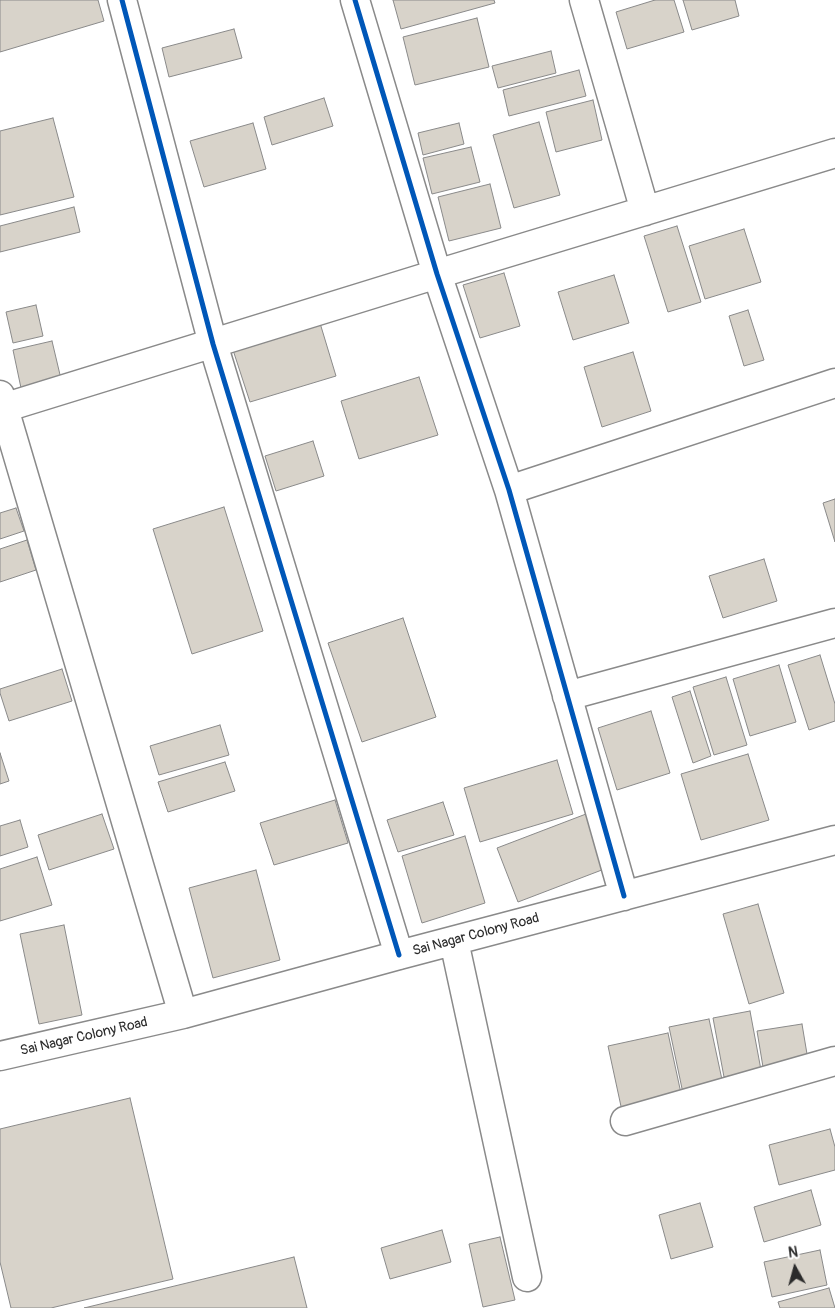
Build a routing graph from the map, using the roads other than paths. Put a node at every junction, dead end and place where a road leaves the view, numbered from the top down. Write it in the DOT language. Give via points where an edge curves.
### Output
graph roads {
  1 [pos="122,0"];
  2 [pos="355,0"];
  3 [pos="584,0"];
  4 [pos="835,153"];
  5 [pos="645,211"];
  6 [pos="437,274"];
  7 [pos="213,344"];
  8 [pos="835,383"];
  9 [pos="1,404"];
  10 [pos="509,490"];
  11 [pos="835,623"];
  12 [pos="567,696"];
  13 [pos="835,840"];
  14 [pos="624,896"];
  15 [pos="454,941"];
  16 [pos="399,955"];
  17 [pos="183,1014"];
  18 [pos="0,1056"];
  19 [pos="834,1063"];
  20 [pos="626,1121"];
  21 [pos="527,1277"];
  1 -- 7 [label="street"];
  2 -- 6 [label="street"];
  3 -- 5 [label="street"];
  4 -- 5 [label="street"];
  5 -- 6 [label="street"];
  6 -- 7 [label="street"];
  6 -- 10 [label="street"];
  7 -- 9 [label="street"];
  7 -- 16 [label="street"];
  8 -- 10 [label="street"];
  9 -- 17 [label="street"];
  10 -- 12 [label="street"];
  11 -- 12 [label="street"];
  12 -- 14 [label="street"];
  13 -- 14 [label="street, Sai Nagar Colony Road"];
  14 -- 15 [label="street, Sai Nagar Colony Road"];
  15 -- 16 [label="street, Sai Nagar Colony Road"];
  15 -- 21 [label="street"];
  16 -- 17 [label="street, Sai Nagar Colony Road"];
  17 -- 18 [label="street, Sai Nagar Colony Road"];
  19 -- 20 [label="street"];
}
